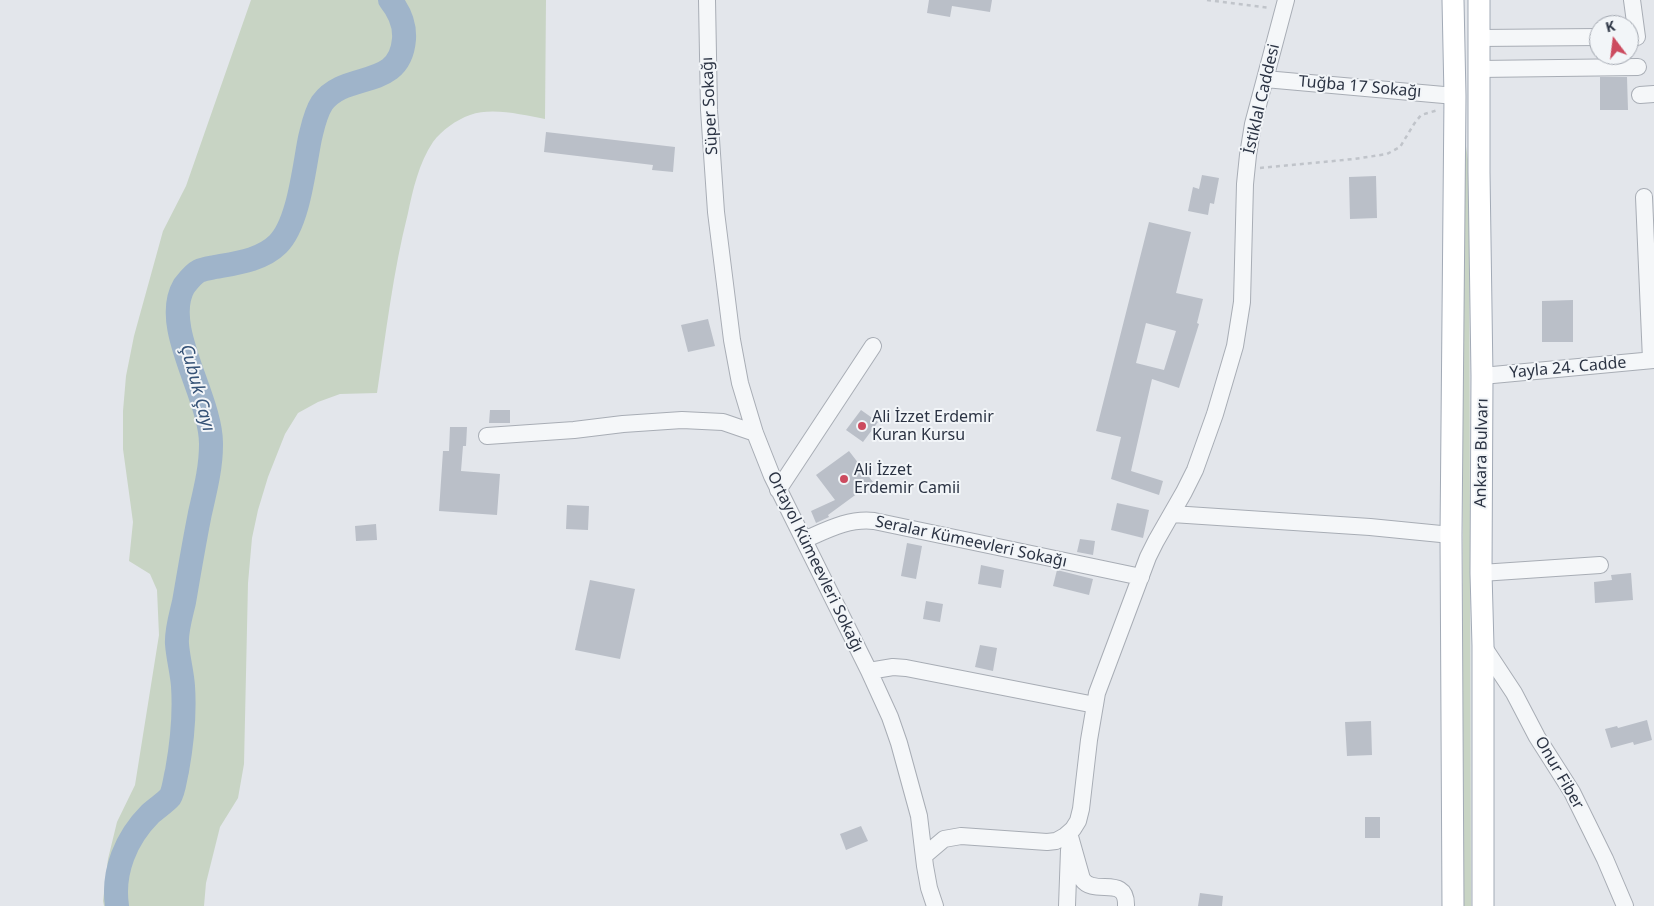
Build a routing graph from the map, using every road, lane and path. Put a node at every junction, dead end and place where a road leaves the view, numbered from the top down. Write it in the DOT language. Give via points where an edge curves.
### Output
graph roads {
  1 [pos="707,0"];
  2 [pos="1207,0"];
  3 [pos="1453,0"];
  4 [pos="1479,0"];
  5 [pos="1632,0"];
  6 [pos="1285,5"];
  7 [pos="1632,15"];
  8 [pos="1589,37"];
  9 [pos="1479,38"];
  10 [pos="1638,67"];
  11 [pos="1479,70"];
  12 [pos="1265,79"];
  13 [pos="1455,96"];
  14 [pos="1438,110"];
  15 [pos="1246,170"];
  16 [pos="1644,197"];
  17 [pos="716,212"];
  18 [pos="873,346"];
  19 [pos="1653,360"];
  20 [pos="1482,376"];
  21 [pos="755,433"];
  22 [pos="487,436"];
  23 [pos="778,490"];
  24 [pos="1172,514"];
  25 [pos="1451,535"];
  26 [pos="804,540"];
  27 [pos="1600,565"];
  28 [pos="1481,573"];
  29 [pos="1141,577"];
  30 [pos="1483,646"];
  31 [pos="869,671"];
  32 [pos="1095,705"];
  33 [pos="1070,833"];
  34 [pos="924,856"];
  35 [pos="935,906"];
  36 [pos="1067,906"];
  37 [pos="1126,906"];
  38 [pos="1453,906"];
  39 [pos="1483,906"];
  40 [pos="1625,906"];
  1 -- 17 [label="street, Süper Sokağı" via="709,110"];
  2 -- 6 [label="path"];
  3 -- 13 [label="main road, Ankara Bulvarı"];
  4 -- 9 [label="main road, Ankara Bulvarı"];
  5 -- 7 [label="street"];
  6 -- 12 [label="street, İstiklal Caddesi"];
  8 -- 9 [label="street"];
  9 -- 11 [label="main road, Ankara Bulvarı"];
  10 -- 11 [label="street"];
  11 -- 20 [label="main road, Ankara Bulvarı"];
  12 -- 13 [label="street, Tuğba 17 Sokağı"];
  12 -- 15 [label="street, İstiklal Caddesi" via="1253,124"];
  13 -- 25 [label="main road, Ankara Bulvarı"];
  14 -- 15 [label="path" via="1421,115 1400,147 1386,154"];
  15 -- 24 [label="street, İstiklal Caddesi" via="1242,302 1234,346 1216,414 1195,470"];
  16 -- 19 [label="street"];
  17 -- 21 [label="street, Ortayol Kümeevleri Sokağı" via="735,360"];
  18 -- 23 [label="street"];
  19 -- 20 [label="street, Yayla 24. Cadde"];
  20 -- 28 [label="main road, Ankara Bulvarı"];
  21 -- 22 [label="street" via="723,422 691,420"];
  21 -- 23 [label="street, Ortayol Kümeevleri Sokağı"];
  23 -- 26 [label="street, Ortayol Kümeevleri Sokağı"];
  24 -- 25 [label="street"];
  24 -- 29 [label="street"];
  25 -- 38 [label="main road, Ankara Bulvarı"];
  26 -- 29 [label="street, Seralar Kümeevleri Sokağı" via="855,520 874,521"];
  26 -- 31 [label="street, Ortayol Kümeevleri Sokağı"];
  27 -- 28 [label="street"];
  28 -- 30 [label="main road, Ankara Bulvarı"];
  29 -- 32 [label="street" via="1101,680"];
  30 -- 39 [label="main road, Ankara Bulvarı"];
  30 -- 40 [label="street, Onur Fiber" via="1572,792"];
  31 -- 32 [label="street" via="906,668"];
  31 -- 34 [label="street, Ortayol Kümeevleri Sokağı" via="899,743 918,816"];
  32 -- 33 [label="street" via="1081,809"];
  33 -- 34 [label="street" via="1047,842 960,836 944,839"];
  33 -- 36 [label="street"];
  33 -- 37 [label="street" via="1085,884 1118,889 1126,897"];
  34 -- 35 [label="street, Ortayol Kümeevleri Sokağı"];
}
